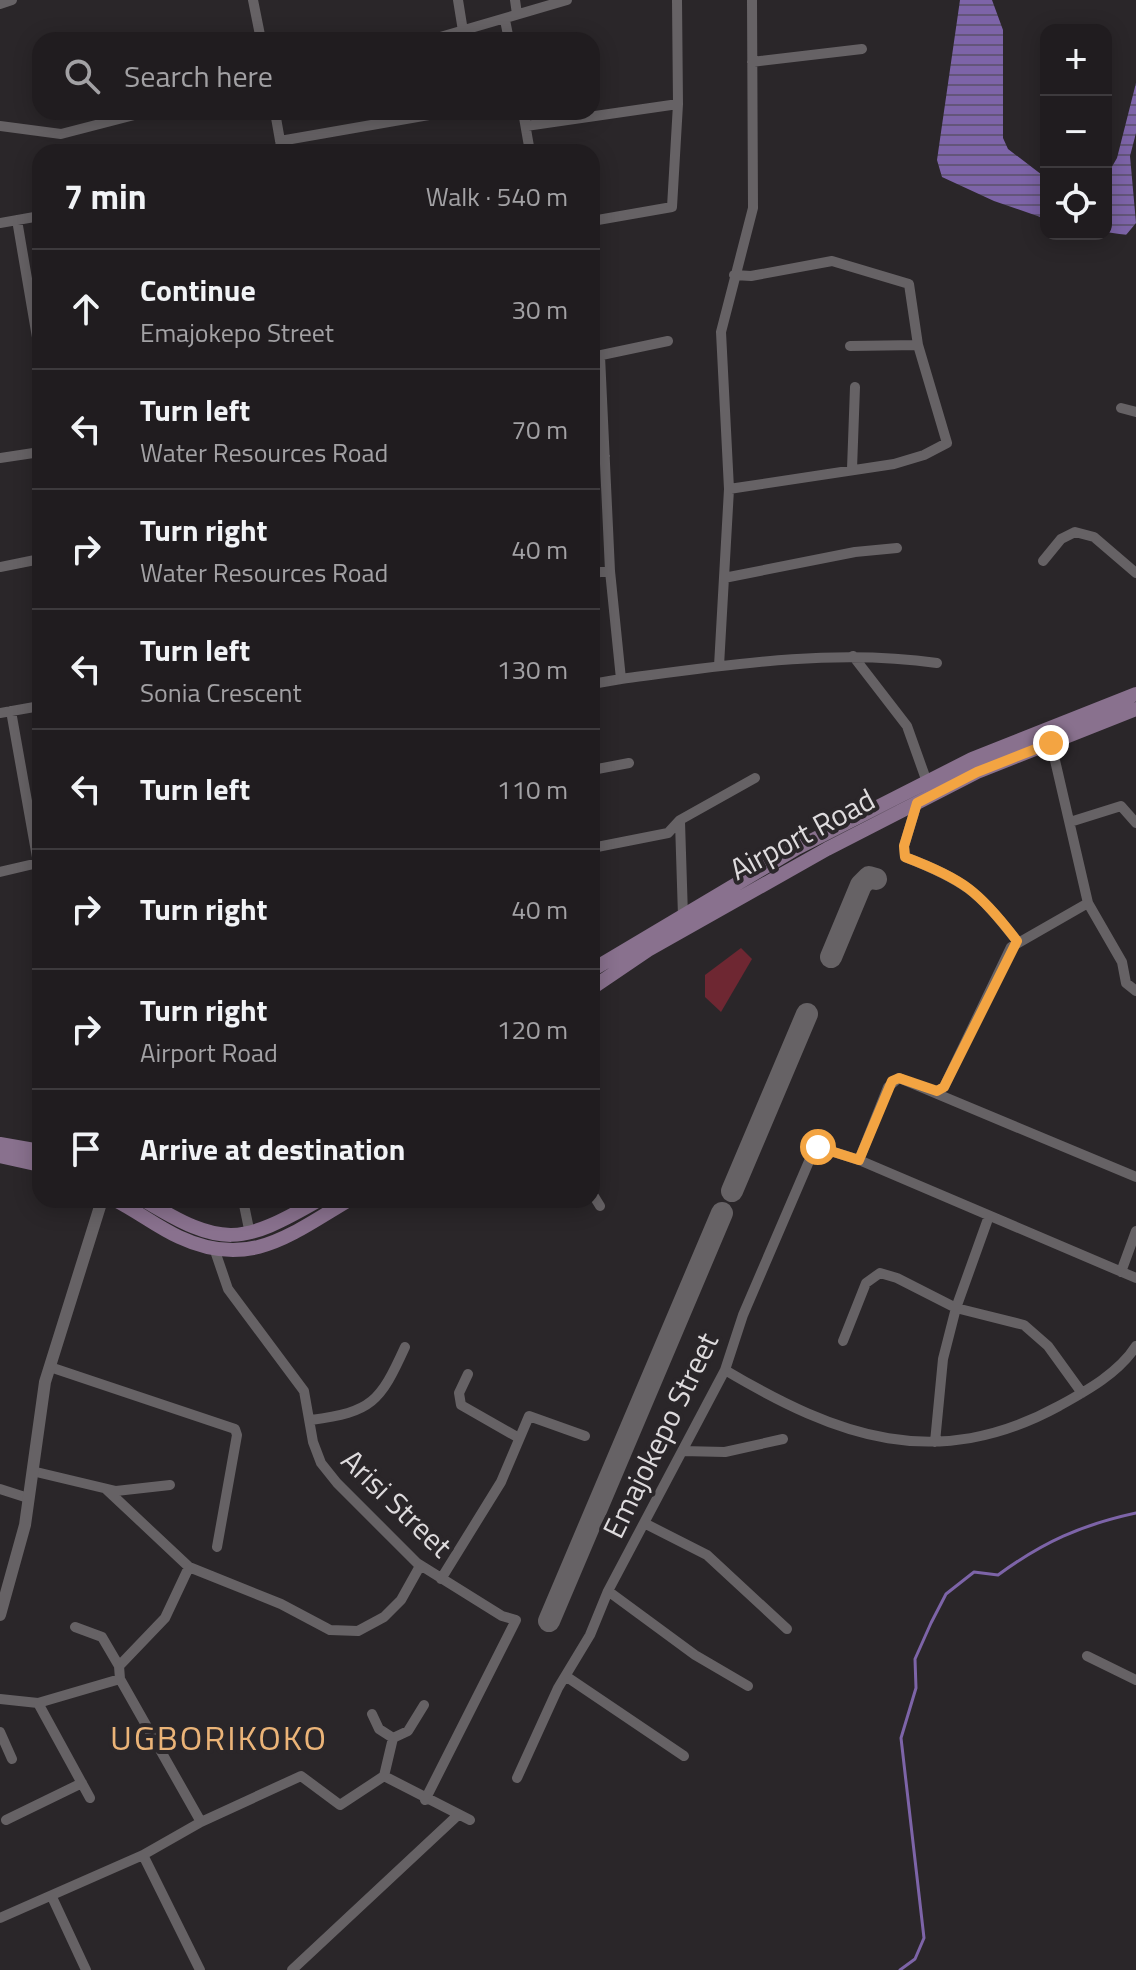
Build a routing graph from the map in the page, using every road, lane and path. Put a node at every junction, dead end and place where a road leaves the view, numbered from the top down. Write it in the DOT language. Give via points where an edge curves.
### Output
graph roads {
  1 [pos="12,0"];
  2 [pos="253,0"];
  3 [pos="458,0"];
  4 [pos="515,0"];
  5 [pos="567,0"];
  6 [pos="677,0"];
  7 [pos="752,0"];
  8 [pos="0,4"];
  9 [pos="517,14"];
  10 [pos="505,20"];
  11 [pos="463,31"];
  12 [pos="259,32"];
  13 [pos="459,32"];
  14 [pos="507,32"];
  15 [pos="862,49"];
  16 [pos="752,62"];
  17 [pos="678,104"];
  18 [pos="600,115"];
  19 [pos="115,120"];
  20 [pos="276,120"];
  21 [pos="408,120"];
  22 [pos="525,120"];
  23 [pos="567,120"];
  24 [pos="0,126"];
  25 [pos="526,126"];
  26 [pos="280,144"];
  27 [pos="295,144"];
  28 [pos="529,144"];
  29 [pos="32,217"];
  30 [pos="17,220"];
  31 [pos="600,220"];
  32 [pos="0,223"];
  33 [pos="734,275"];
  34 [pos="32,308"];
  35 [pos="668,341"];
  36 [pos="918,345"];
  37 [pos="850,346"];
  38 [pos="600,355"];
  39 [pos="855,387"];
  40 [pos="600,400"];
  41 [pos="1121,408"];
  42 [pos="1136,412"];
  43 [pos="32,453"];
  44 [pos="605,456"];
  45 [pos="600,457"];
  46 [pos="0,458"];
  47 [pos="852,469"];
  48 [pos="729,489"];
  49 [pos="897,548"];
  50 [pos="32,561"];
  51 [pos="1043,561"];
  52 [pos="0,567"];
  53 [pos="610,571"];
  54 [pos="600,572"];
  55 [pos="1136,573"];
  56 [pos="724,578"];
  57 [pos="853,656"];
  58 [pos="937,663"];
  59 [pos="719,666"];
  60 [pos="621,679"];
  61 [pos="600,683"];
  62 [pos="1136,694"];
  63 [pos="32,707"];
  64 [pos="1136,709"];
  65 [pos="6,712"];
  66 [pos="1051,743"];
  67 [pos="629,763"];
  68 [pos="600,768"];
  69 [pos="755,778"];
  70 [pos="927,782"];
  71 [pos="917,803"];
  72 [pos="680,820"];
  73 [pos="1070,822"];
  74 [pos="1136,823"];
  75 [pos="32,835"];
  76 [pos="600,846"];
  77 [pos="32,869"];
  78 [pos="0,872"];
  79 [pos="758,879"];
  80 [pos="1088,903"];
  81 [pos="683,916"];
  82 [pos="1017,941"];
  83 [pos="600,965"];
  84 [pos="600,983"];
  85 [pos="1136,991"];
  86 [pos="937,1091"];
  87 [pos="0,1144"];
  88 [pos="32,1150"];
  89 [pos="0,1156"];
  90 [pos="859,1160"];
  91 [pos="32,1163"];
  92 [pos="1136,1177"];
  93 [pos="100,1208"];
  94 [pos="129,1208"];
  95 [pos="160,1208"];
  96 [pos="245,1208"];
  97 [pos="303,1208"];
  98 [pos="336,1208"];
  99 [pos="989,1216"];
  100 [pos="1136,1231"];
  101 [pos="250,1234"];
  102 [pos="215,1251"];
  103 [pos="1121,1272"];
  104 [pos="1136,1278"];
  105 [pos="956,1308"];
  106 [pos="843,1341"];
  107 [pos="1136,1346"];
  108 [pos="405,1347"];
  109 [pos="50,1367"];
  110 [pos="725,1370"];
  111 [pos="468,1374"];
  112 [pos="1082,1393"];
  113 [pos="311,1420"];
  114 [pos="585,1436"];
  115 [pos="519,1438"];
  116 [pos="783,1439"];
  117 [pos="935,1442"];
  118 [pos="682,1451"];
  119 [pos="32,1471"];
  120 [pos="170,1485"];
  121 [pos="0,1489"];
  122 [pos="106,1489"];
  123 [pos="28,1498"];
  124 [pos="646,1524"];
  125 [pos="217,1547"];
  126 [pos="420,1566"];
  127 [pos="189,1567"];
  128 [pos="441,1579"];
  129 [pos="608,1591"];
  130 [pos="0,1615"];
  131 [pos="75,1627"];
  132 [pos="787,1629"];
  133 [pos="1087,1656"];
  134 [pos="119,1666"];
  135 [pos="567,1677"];
  136 [pos="120,1679"];
  137 [pos="1136,1680"];
  138 [pos="748,1686"];
  139 [pos="0,1699"];
  140 [pos="38,1703"];
  141 [pos="424,1705"];
  142 [pos="372,1714"];
  143 [pos="0,1732"];
  144 [pos="393,1738"];
  145 [pos="684,1756"];
  146 [pos="12,1759"];
  147 [pos="384,1776"];
  148 [pos="517,1778"];
  149 [pos="82,1783"];
  150 [pos="90,1798"];
  151 [pos="425,1800"];
  152 [pos="458,1815"];
  153 [pos="6,1820"];
  154 [pos="470,1820"];
  155 [pos="201,1822"];
  156 [pos="143,1855"];
  157 [pos="52,1897"];
  158 [pos="0,1918"];
  159 [pos="86,1970"];
  160 [pos="200,1970"];
  161 [pos="292,1970"];
  1 -- 8 [label="street"];
  2 -- 12 [label="street"];
  3 -- 11 [label="street"];
  4 -- 9 [label="street"];
  5 -- 9 [label="street"];
  6 -- 17 [label="street"];
  7 -- 16 [label="street"];
  9 -- 10 [label="street"];
  10 -- 11 [label="street"];
  10 -- 14 [label="street"];
  11 -- 13 [label="street"];
  15 -- 16 [label="street"];
  16 -- 33 [label="street" via="753,208"];
  17 -- 18 [label="street"];
  17 -- 31 [label="street" via="672,207"];
  19 -- 24 [label="street" via="61,134"];
  20 -- 26 [label="street"];
  21 -- 27 [label="street"];
  22 -- 25 [label="street"];
  23 -- 25 [label="street"];
  25 -- 28 [label="street"];
  29 -- 30 [label="street"];
  30 -- 32 [label="street"];
  30 -- 34 [label="street"];
  33 -- 36 [label="street" via="832,261 900,280 912,293"];
  33 -- 48 [label="street" via="721,332"];
  35 -- 38 [label="street"];
  36 -- 37 [label="street"];
  36 -- 47 [label="street" via="947,443 894,464"];
  39 -- 47 [label="street"];
  40 -- 44 [label="street"];
  41 -- 42 [label="street"];
  43 -- 46 [label="street"];
  44 -- 45 [label="street"];
  44 -- 53 [label="street"];
  47 -- 48 [label="street"];
  48 -- 56 [label="street"];
  49 -- 56 [label="street"];
  50 -- 52 [label="street"];
  51 -- 55 [label="street" via="1061,539 1075,532 1094,537"];
  53 -- 54 [label="street"];
  53 -- 60 [label="street"];
  56 -- 59 [label="street"];
  57 -- 58 [label="street"];
  57 -- 59 [label="street"];
  57 -- 70 [label="street" via="907,726"];
  59 -- 60 [label="street"];
  60 -- 61 [label="street"];
  62 -- 70 [label="main road, Airport Road"];
  63 -- 65 [label="street"];
  64 -- 66 [label="main road, Airport Road"];
  65 -- 75 [label="street"];
  66 -- 71 [label="main road, Airport Road"];
  66 -- 73 [label="street"];
  67 -- 68 [label="street"];
  69 -- 72 [label="street"];
  70 -- 79 [label="main road, Airport Road"];
  71 -- 79 [label="main road, Airport Road"];
  71 -- 82 [label="street" via="905,857 983,897"];
  72 -- 76 [label="street" via="668,833"];
  72 -- 81 [label="street"];
  73 -- 74 [label="street" via="1121,806"];
  73 -- 80 [label="street"];
  77 -- 78 [label="street"];
  79 -- 81 [label="main road, Airport Road"];
  79 -- 84 [label="main road, Airport Road"];
  80 -- 82 [label="street"];
  80 -- 85 [label="street" via="1122,962 1130,990"];
  81 -- 83 [label="main road, Airport Road"];
  82 -- 86 [label="street" via="944,1087"];
  86 -- 90 [label="street" via="899,1078 892,1081"];
  86 -- 92 [label="street"];
  87 -- 88 [label="main road"];
  89 -- 91 [label="main road"];
  90 -- 99 [label="street"];
  90 -- 110 [label="street, Emajokepo Street" via="826,1148 813,1152"];
  93 -- 109 [label="street"];
  94 -- 102 [label="main road"];
  95 -- 101 [label="main road" via="210,1234"];
  96 -- 101 [label="street"];
  97 -- 101 [label="main road"];
  98 -- 102 [label="main road" via="260,1249"];
  99 -- 103 [label="street"];
  99 -- 105 [label="street"];
  100 -- 103 [label="street"];
  102 -- 113 [label="street, Arisi Street" via="228,1289 304,1391"];
  103 -- 104 [label="street"];
  105 -- 106 [label="street" via="880,1273 866,1283"];
  105 -- 112 [label="street" via="1024,1325 1048,1346"];
  105 -- 117 [label="street" via="943,1359"];
  107 -- 112 [label="street"];
  108 -- 113 [label="street" via="378,1399 344,1414"];
  109 -- 119 [label="street"];
  109 -- 125 [label="street" via="235,1429"];
  110 -- 117 [label="street" via="784,1405 823,1420 894,1440"];
  110 -- 118 [label="street, Emajokepo Street"];
  111 -- 115 [label="street" via="459,1393 461,1405"];
  112 -- 117 [label="street" via="1022,1426"];
  113 -- 126 [label="street, Arisi Street" via="321,1463"];
  114 -- 115 [label="street" via="533,1414"];
  115 -- 128 [label="street" via="501,1482"];
  116 -- 118 [label="street" via="725,1452"];
  118 -- 124 [label="street, Emajokepo Street"];
  119 -- 122 [label="street"];
  119 -- 123 [label="street"];
  120 -- 122 [label="street"];
  121 -- 123 [label="street"];
  122 -- 127 [label="street"];
  123 -- 130 [label="street"];
  124 -- 129 [label="street, Emajokepo Street"];
  124 -- 132 [label="street" via="707,1555"];
  126 -- 127 [label="street" via="401,1600 384,1617 358,1631 340,1633"];
  126 -- 128 [label="street, Arisi Street"];
  127 -- 134 [label="street" via="165,1618"];
  128 -- 151 [label="street, Arisi Street" via="516,1620"];
  129 -- 135 [label="street, Emajokepo Street"];
  129 -- 138 [label="street" via="695,1655"];
  131 -- 134 [label="street" via="102,1637"];
  133 -- 137 [label="street"];
  134 -- 136 [label="street"];
  135 -- 145 [label="street"];
  135 -- 148 [label="street, Emajokepo Street"];
  136 -- 140 [label="street"];
  136 -- 155 [label="street"];
  139 -- 140 [label="street"];
  140 -- 149 [label="street"];
  141 -- 144 [label="street" via="408,1731"];
  142 -- 144 [label="street" via="379,1729"];
  143 -- 146 [label="street"];
  144 -- 147 [label="street"];
  147 -- 151 [label="street"];
  147 -- 155 [label="street" via="340,1805 301,1776"];
  149 -- 150 [label="street"];
  149 -- 153 [label="street"];
  151 -- 152 [label="street"];
  152 -- 154 [label="street"];
  152 -- 161 [label="street"];
  155 -- 156 [label="street"];
  156 -- 157 [label="street"];
  156 -- 160 [label="street"];
  157 -- 158 [label="street"];
  157 -- 159 [label="street"];
}
